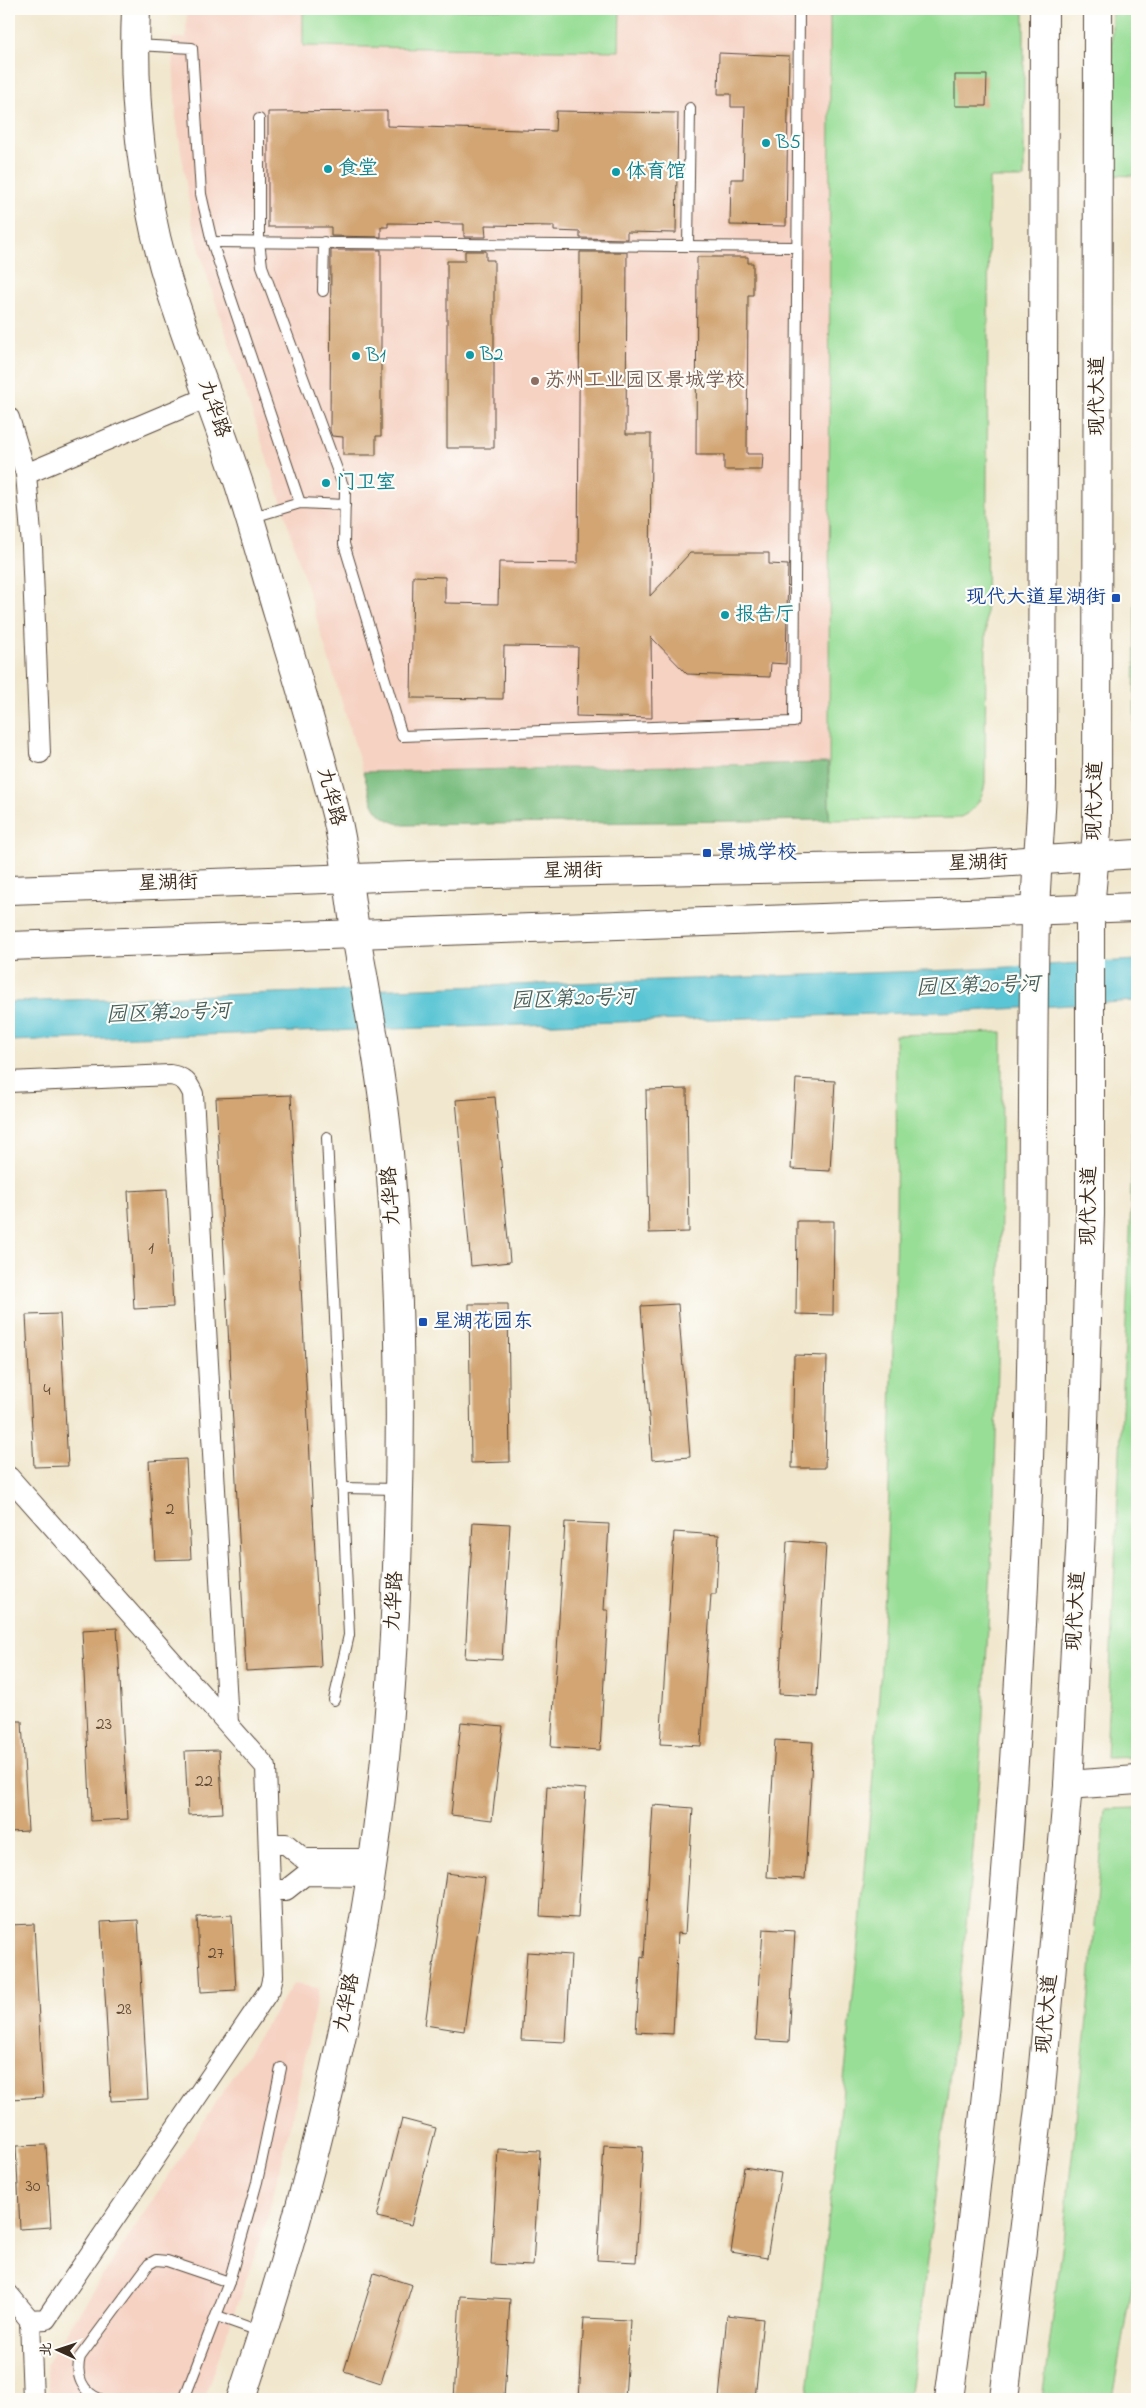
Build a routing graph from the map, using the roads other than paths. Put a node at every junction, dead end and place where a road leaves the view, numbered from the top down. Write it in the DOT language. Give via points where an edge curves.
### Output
graph roads {
  1 [pos="136,9"];
  2 [pos="799,9"];
  3 [pos="1044,9"];
  4 [pos="1098,9"];
  5 [pos="135,45"];
  6 [pos="690,108"];
  7 [pos="259,119"];
  8 [pos="212,242"];
  9 [pos="259,242"];
  10 [pos="324,242"];
  11 [pos="688,246"];
  12 [pos="796,247"];
  13 [pos="323,291"];
  14 [pos="208,396"];
  15 [pos="9,418"];
  16 [pos="26,474"];
  17 [pos="300,503"];
  18 [pos="345,505"];
  19 [pos="249,518"];
  20 [pos="40,753"];
  21 [pos="1137,854"];
  22 [pos="1095,858"];
  23 [pos="1039,861"];
  24 [pos="347,877"];
  25 [pos="9,890"];
  26 [pos="1137,907"];
  27 [pos="1090,909"];
  28 [pos="1035,911"];
  29 [pos="356,933"];
  30 [pos="9,946"];
  31 [pos="9,1082"];
  32 [pos="327,1137"];
  33 [pos="9,1478"];
  34 [pos="342,1488"];
  35 [pos="399,1489"];
  36 [pos="334,1700"];
  37 [pos="228,1723"];
  38 [pos="1137,1780"];
  39 [pos="1068,1784"];
  40 [pos="270,1844"];
  41 [pos="372,1867"];
  42 [pos="272,1890"];
  43 [pos="281,2068"];
  44 [pos="229,2282"];
  45 [pos="9,2295"];
  46 [pos="218,2316"];
  47 [pos="30,2320"];
  48 [pos="263,2333"];
  49 [pos="33,2399"];
  50 [pos="100,2399"];
  51 [pos="184,2399"];
  52 [pos="241,2399"];
  53 [pos="949,2399"];
  54 [pos="1004,2399"];
  1 -- 5 [label="main road, 九华路"];
  2 -- 12 [label="lane"];
  3 -- 23 [label="main road" via="1042,785"];
  4 -- 22 [label="main road, 现代大道" via="1098,830"];
  5 -- 8 [label="lane" via="192,48 201,194"];
  5 -- 14 [label="main road, 九华路" via="142,156 157,239 170,288"];
  6 -- 11 [label="lane"];
  7 -- 9 [label="lane"];
  8 -- 9 [label="lane"];
  8 -- 17 [label="lane"];
  9 -- 10 [label="lane"];
  9 -- 18 [label="lane" via="262,266 345,491"];
  10 -- 11 [label="lane"];
  10 -- 13 [label="lane"];
  11 -- 12 [label="lane"];
  12 -- 18 [label="lane" via="794,722 402,736 344,544"];
  14 -- 16 [label="street"];
  14 -- 19 [label="main road, 九华路"];
  15 -- 16 [label="street"];
  16 -- 20 [label="street"];
  17 -- 18 [label="lane"];
  17 -- 19 [label="lane"];
  19 -- 24 [label="main road, 九华路" via="333,804"];
  21 -- 22 [label="main road, 星湖街"];
  22 -- 23 [label="main road, 星湖街"];
  22 -- 27 [label="main road, 现代大道"];
  23 -- 24 [label="main road, 星湖街"];
  23 -- 28 [label="main road"];
  24 -- 25 [label="main road, 星湖街"];
  24 -- 29 [label="main road, 九华路"];
  26 -- 27 [label="main road"];
  27 -- 28 [label="main road"];
  27 -- 39 [label="main road, 现代大道" via="1090,1214 1081,1530"];
  28 -- 29 [label="main road"];
  28 -- 53 [label="main road" via="1030,1431 1014,1767 999,1970 978,2178"];
  29 -- 30 [label="main road"];
  29 -- 35 [label="main road, 九华路" via="387,1138 396,1249 401,1367"];
  31 -- 37 [label="street" via="170,1074 181,1077 192,1094"];
  32 -- 34 [label="lane"];
  33 -- 37 [label="street"];
  34 -- 35 [label="lane"];
  34 -- 36 [label="lane" via="349,1635"];
  35 -- 41 [label="main road, 九华路" via="396,1607 387,1733"];
  37 -- 40 [label="street" via="266,1767"];
  38 -- 39 [label="main road"];
  39 -- 54 [label="main road, 现代大道" via="1040,2100"];
  40 -- 41 [label="street" via="286,1844 304,1859"];
  40 -- 42 [label="street"];
  41 -- 42 [label="street" via="305,1875 286,1890"];
  41 -- 48 [label="main road, 九华路" via="348,2005 326,2105 288,2254"];
  42 -- 47 [label="street" via="273,1976 270,1989 46,2319"];
  43 -- 44 [label="lane" via="257,2182"];
  44 -- 46 [label="lane"];
  44 -- 50 [label="lane" via="167,2261 156,2260 149,2264 80,2357 77,2366 82,2384"];
  45 -- 47 [label="street"];
  46 -- 48 [label="lane"];
  46 -- 51 [label="lane"];
  47 -- 49 [label="street"];
  48 -- 52 [label="main road, 九华路"];
}
